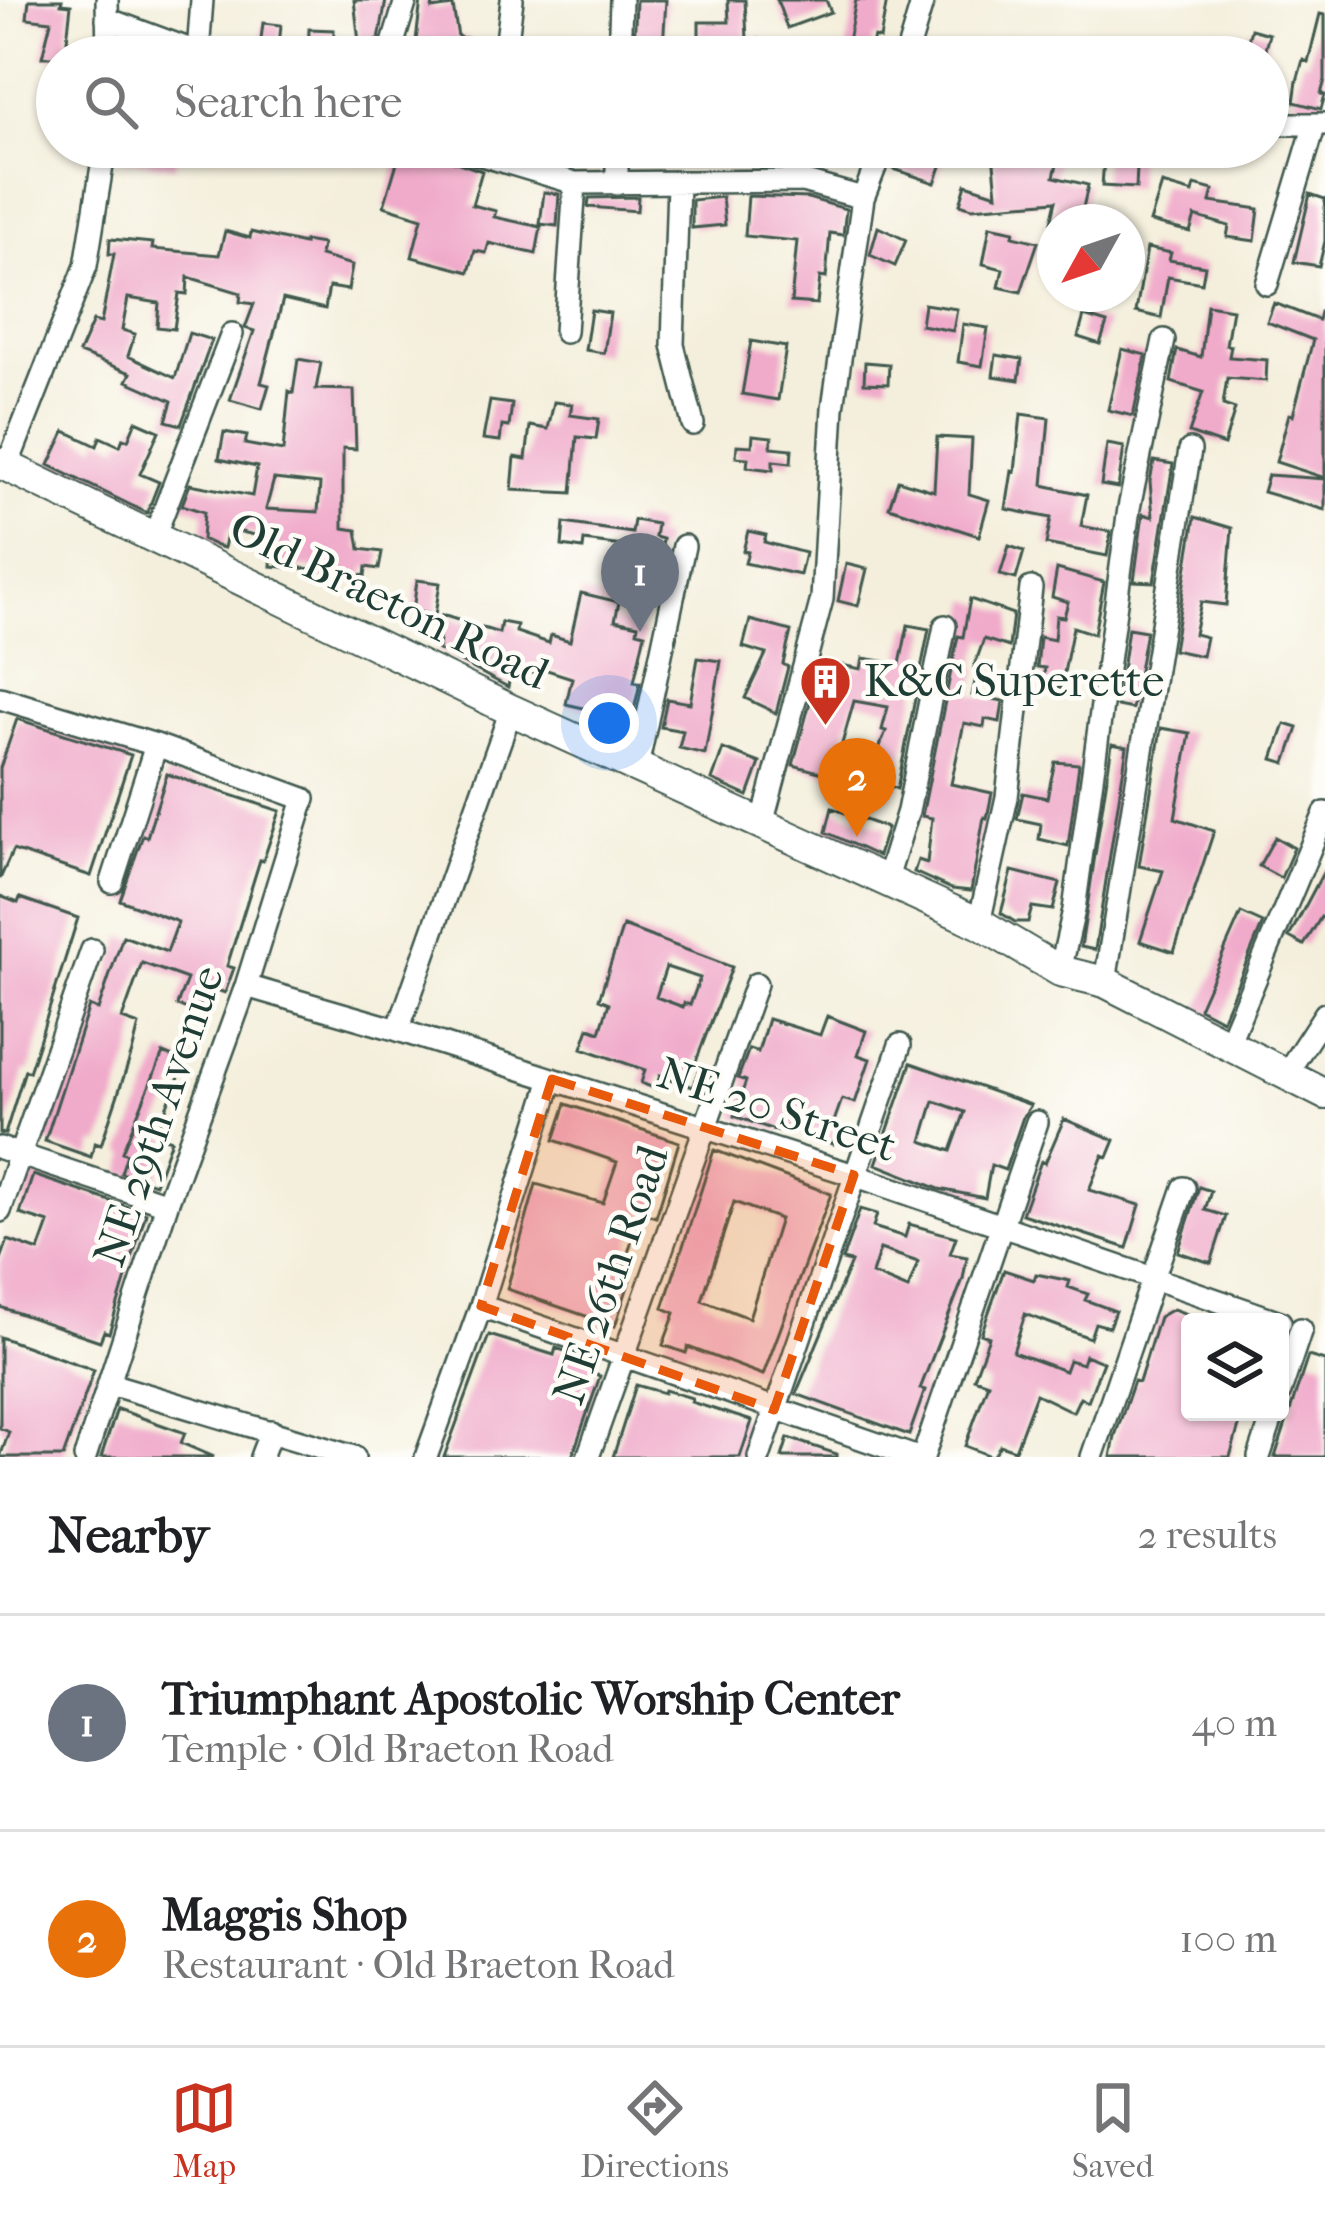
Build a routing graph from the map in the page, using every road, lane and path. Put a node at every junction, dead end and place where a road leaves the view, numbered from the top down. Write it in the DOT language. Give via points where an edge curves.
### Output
graph roads {
  1 [pos="202,0"];
  2 [pos="406,0"];
  3 [pos="512,0"];
  4 [pos="620,0"];
  5 [pos="922,0"];
  6 [pos="107,9"];
  7 [pos="164,36"];
  8 [pos="203,36"];
  9 [pos="395,36"];
  10 [pos="508,36"];
  11 [pos="619,36"];
  12 [pos="912,36"];
  13 [pos="1289,124"];
  14 [pos="1320,124"];
  15 [pos="102,168"];
  16 [pos="534,168"];
  17 [pos="616,168"];
  18 [pos="875,168"];
  19 [pos="575,183"];
  20 [pos="678,183"];
  21 [pos="616,184"];
  22 [pos="863,198"];
  23 [pos="1267,284"];
  24 [pos="565,332"];
  25 [pos="232,334"];
  26 [pos="1164,340"];
  27 [pos="693,424"];
  28 [pos="1190,450"];
  29 [pos="4,464"];
  30 [pos="154,537"];
  31 [pos="684,546"];
  32 [pos="1031,588"];
  33 [pos="945,626"];
  34 [pos="2,707"];
  35 [pos="511,710"];
  36 [pos="156,746"];
  37 [pos="637,767"];
  38 [pos="1325,814"];
  39 [pos="762,824"];
  40 [pos="112,882"];
  41 [pos="886,882"];
  42 [pos="979,923"];
  43 [pos="92,950"];
  44 [pos="1060,971"];
  45 [pos="1105,982"];
  46 [pos="756,984"];
  47 [pos="246,986"];
  48 [pos="1325,1014"];
  49 [pos="398,1030"];
  50 [pos="1228,1044"];
  51 [pos="900,1045"];
  52 [pos="1286,1074"];
  53 [pos="552,1079"];
  54 [pos="1325,1094"];
  55 [pos="1037,1122"];
  56 [pos="704,1127"];
  57 [pos="10,1151"];
  58 [pos="854,1175"];
  59 [pos="1184,1188"];
  60 [pos="167,1204"];
  61 [pos="0,1211"];
  62 [pos="1004,1225"];
  63 [pos="1154,1280"];
  64 [pos="481,1306"];
  65 [pos="1254,1313"];
  66 [pos="1289,1325"];
  67 [pos="1325,1338"];
  68 [pos="621,1358"];
  69 [pos="110,1384"];
  70 [pos="774,1410"];
  71 [pos="1271,1421"];
  72 [pos="271,1431"];
  73 [pos="85,1457"];
  74 [pos="261,1457"];
  75 [pos="354,1457"];
  76 [pos="426,1457"];
  77 [pos="589,1457"];
  78 [pos="759,1457"];
  79 [pos="919,1457"];
  80 [pos="1092,1457"];
  81 [pos="1259,1457"];
  1 -- 8 [label="street"];
  2 -- 9 [label="street"];
  3 -- 10 [label="street"];
  4 -- 11 [label="street"];
  5 -- 12 [label="street"];
  6 -- 7 [label="street"];
  13 -- 14 [label="street"];
  14 -- 23 [label="street"];
  15 -- 29 [label="street" via="86,266"];
  16 -- 19 [label="street"];
  17 -- 21 [label="street"];
  18 -- 22 [label="street"];
  19 -- 21 [label="street"];
  19 -- 24 [label="street"];
  20 -- 21 [label="street"];
  20 -- 22 [label="street" via="802,181"];
  20 -- 27 [label="street" via="674,345"];
  22 -- 39 [label="street" via="833,408 822,599"];
  25 -- 30 [label="street"];
  26 -- 44 [label="street" via="1129,508"];
  28 -- 45 [label="street"];
  29 -- 30 [label="street, Old Braeton Road"];
  30 -- 35 [label="street, Old Braeton Road"];
  31 -- 37 [label="street"];
  32 -- 42 [label="street" via="1007,797"];
  33 -- 41 [label="street"];
  34 -- 36 [label="street"];
  35 -- 37 [label="street, Old Braeton Road"];
  35 -- 49 [label="street"];
  36 -- 40 [label="street"];
  36 -- 47 [label="street, NE 29th Avenue" via="304,800"];
  37 -- 39 [label="street, Old Braeton Road"];
  38 -- 50 [label="street"];
  39 -- 41 [label="street, Old Braeton Road"];
  41 -- 42 [label="street, Old Braeton Road"];
  42 -- 44 [label="street, Old Braeton Road"];
  43 -- 57 [label="street"];
  44 -- 45 [label="street, Old Braeton Road"];
  45 -- 50 [label="street, Old Braeton Road"];
  46 -- 56 [label="street, NE 26th Road"];
  47 -- 49 [label="street, NE 20 Street"];
  47 -- 60 [label="street, NE 29th Avenue"];
  48 -- 52 [label="street"];
  49 -- 53 [label="street, NE 20 Street"];
  50 -- 52 [label="street, Old Braeton Road"];
  51 -- 58 [label="street"];
  52 -- 54 [label="street, Old Braeton Road"];
  53 -- 56 [label="street, NE 20 Street"];
  53 -- 64 [label="street"];
  55 -- 62 [label="street"];
  56 -- 58 [label="street, NE 20 Street"];
  56 -- 68 [label="street, NE 26th Road"];
  57 -- 60 [label="street"];
  57 -- 61 [label="street"];
  58 -- 62 [label="street, NE 20 Street"];
  58 -- 70 [label="street"];
  59 -- 63 [label="street"];
  60 -- 69 [label="street, NE 29th Avenue"];
  62 -- 63 [label="street, NE 20 Street"];
  62 -- 79 [label="street"];
  63 -- 65 [label="street, NE 20 Street"];
  63 -- 80 [label="street"];
  64 -- 68 [label="street"];
  64 -- 76 [label="street"];
  66 -- 67 [label="street, NE 20 Street"];
  68 -- 70 [label="street"];
  68 -- 77 [label="street, NE 26th Road"];
  69 -- 72 [label="street"];
  69 -- 73 [label="street, NE 29th Avenue"];
  70 -- 78 [label="street"];
  70 -- 79 [label="street"];
  71 -- 81 [label="street"];
  72 -- 74 [label="street"];
  72 -- 75 [label="street"];
}
